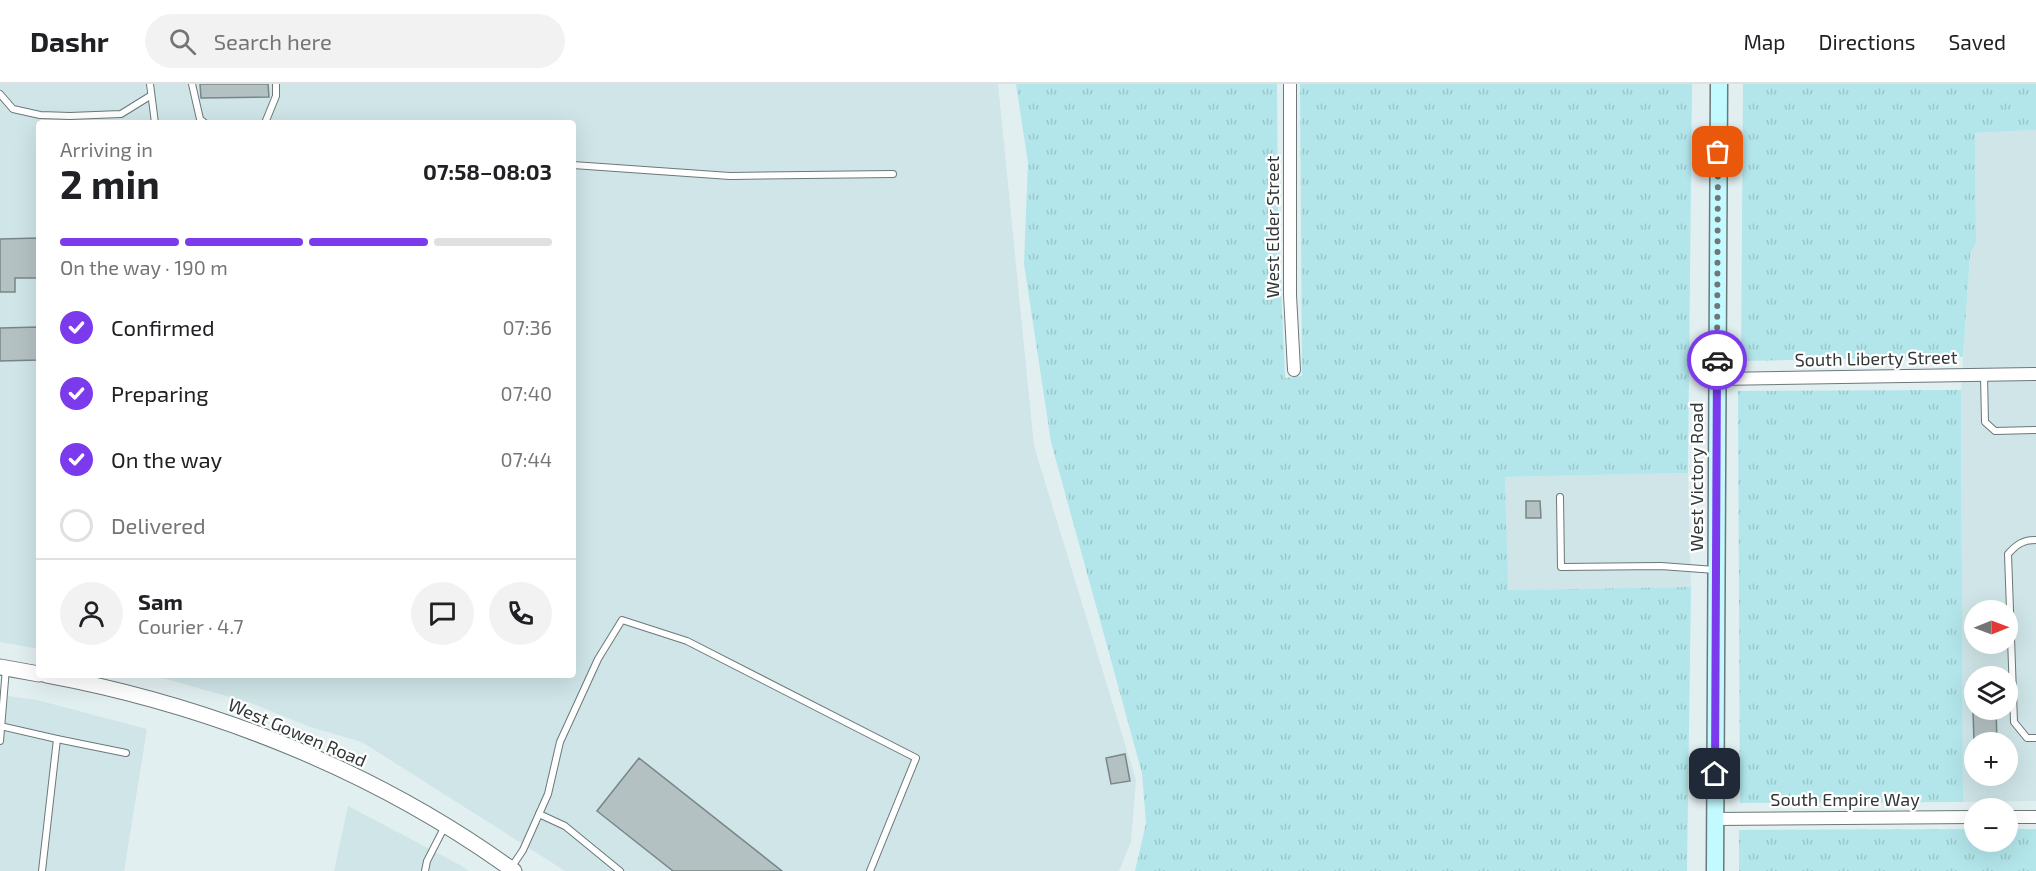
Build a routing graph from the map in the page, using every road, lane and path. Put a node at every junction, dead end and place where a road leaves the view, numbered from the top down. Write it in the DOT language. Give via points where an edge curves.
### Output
graph roads {
  1 [pos="150,84"];
  2 [pos="192,84"];
  3 [pos="276,84"];
  4 [pos="1290,84"];
  5 [pos="1719,84"];
  6 [pos="0,94"];
  7 [pos="150,96"];
  8 [pos="154,120"];
  9 [pos="201,120"];
  10 [pos="266,120"];
  11 [pos="576,165"];
  12 [pos="892,174"];
  13 [pos="1294,370"];
  14 [pos="2036,374"];
  15 [pos="1984,375"];
  16 [pos="1717,379"];
  17 [pos="2036,430"];
  18 [pos="1560,497"];
  19 [pos="2036,540"];
  20 [pos="1716,570"];
  21 [pos="3,667"];
  22 [pos="36,673"];
  23 [pos="80,678"];
  24 [pos="102,680"];
  25 [pos="0,726"];
  26 [pos="2036,738"];
  27 [pos="57,739"];
  28 [pos="0,741"];
  29 [pos="126,753"];
  30 [pos="539,814"];
  31 [pos="1964,817"];
  32 [pos="2018,817"];
  33 [pos="2036,817"];
  34 [pos="1715,819"];
  35 [pos="446,825"];
  36 [pos="512,870"];
  37 [pos="42,871"];
  38 [pos="426,871"];
  39 [pos="620,871"];
  40 [pos="870,871"];
  41 [pos="1715,871"];
  1 -- 7 [label="lane"];
  2 -- 9 [label="lane"];
  3 -- 10 [label="lane" via="276,96"];
  4 -- 13 [label="street, West Elder Street"];
  5 -- 16 [label="main road, West Victory Road"];
  6 -- 7 [label="lane" via="13,109 70,116 121,114"];
  7 -- 8 [label="lane"];
  11 -- 12 [label="lane" via="730,176"];
  14 -- 15 [label="street, South Liberty Street"];
  15 -- 16 [label="street, South Liberty Street"];
  15 -- 17 [label="lane" via="1985,422 1995,430"];
  16 -- 20 [label="main road, West Victory Road"];
  18 -- 20 [label="lane" via="1561,567"];
  19 -- 26 [label="lane" via="2016,544 2008,554 2014,722 2027,738"];
  20 -- 34 [label="main road, West Victory Road"];
  21 -- 22 [label="street"];
  21 -- 25 [label="lane"];
  23 -- 24 [label="street, West Gowen Road"];
  24 -- 35 [label="street, West Gowen Road" via="260,735 340,769"];
  25 -- 27 [label="lane"];
  25 -- 28 [label="lane"];
  27 -- 29 [label="lane"];
  27 -- 37 [label="lane"];
  30 -- 36 [label="lane"];
  30 -- 39 [label="lane" via="565,826"];
  30 -- 40 [label="lane" via="548,794 560,742 598,659 622,620 687,641 916,758"];
  31 -- 34 [label="street, South Empire Way"];
  32 -- 33 [label="street"];
  34 -- 41 [label="main road, West Victory Road"];
  35 -- 36 [label="street, West Gowen Road"];
  35 -- 38 [label="lane" via="427,861"];
}
